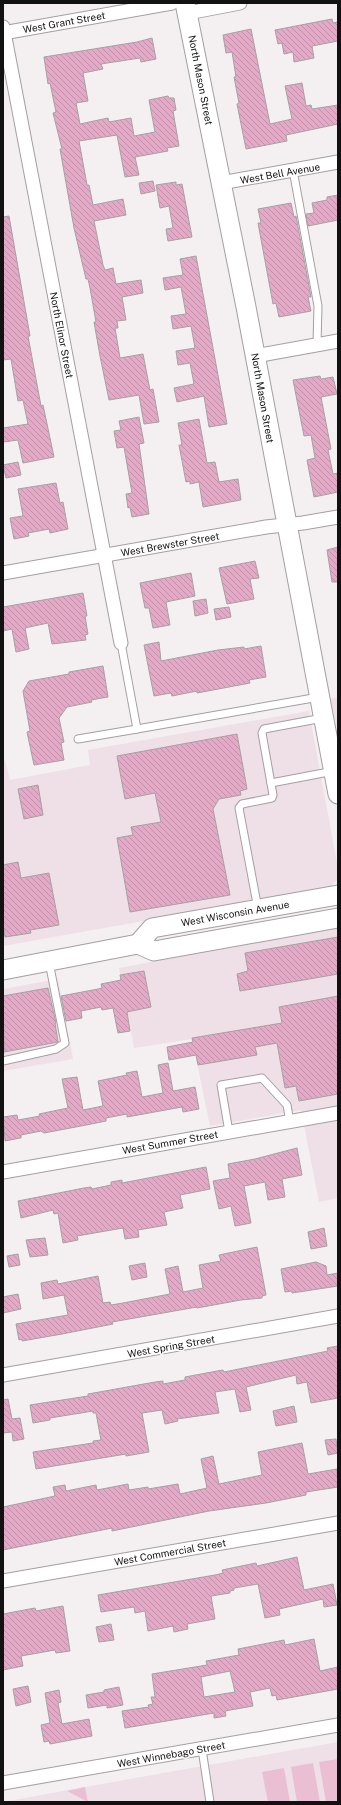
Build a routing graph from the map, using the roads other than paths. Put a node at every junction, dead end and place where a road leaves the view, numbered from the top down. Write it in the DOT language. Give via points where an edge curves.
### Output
graph roads {
  1 [pos="172,3"];
  2 [pos="240,3"];
  3 [pos="187,8"];
  4 [pos="3,31"];
  5 [pos="338,162"];
  6 [pos="293,170"];
  7 [pos="221,183"];
  8 [pos="338,341"];
  9 [pos="317,344"];
  10 [pos="255,356"];
  11 [pos="338,517"];
  12 [pos="286,525"];
  13 [pos="105,555"];
  14 [pos="3,573"];
  15 [pos="121,643"];
  16 [pos="320,698"];
  17 [pos="323,718"];
  18 [pos="137,729"];
  19 [pos="78,739"];
  20 [pos="334,771"];
  21 [pos="271,783"];
  22 [pos="338,794"];
  23 [pos="338,895"];
  24 [pos="338,905"];
  25 [pos="258,909"];
  26 [pos="338,918"];
  27 [pos="138,944"];
  28 [pos="182,945"];
  29 [pos="49,962"];
  30 [pos="3,970"];
  31 [pos="3,1061"];
  32 [pos="338,1113"];
  33 [pos="290,1122"];
  34 [pos="229,1132"];
  35 [pos="3,1172"];
  36 [pos="338,1316"];
  37 [pos="3,1375"];
  38 [pos="338,1523"];
  39 [pos="3,1581"];
  40 [pos="338,1725"];
  41 [pos="202,1749"];
  42 [pos="3,1783"];
  43 [pos="210,1802"];
  1 -- 4 [label="street, West Grant Street"];
  2 -- 3 [label="street"];
  3 -- 7 [label="main road, North Mason Street"];
  4 -- 13 [label="street, North Elinor Street"];
  5 -- 6 [label="street, West Bell Avenue"];
  6 -- 7 [label="street, West Bell Avenue"];
  6 -- 9 [label="lane" via="318,306"];
  7 -- 10 [label="main road, North Mason Street"];
  8 -- 9 [label="street"];
  9 -- 10 [label="street"];
  10 -- 12 [label="main road, North Mason Street"];
  11 -- 12 [label="street, West Brewster Street"];
  12 -- 13 [label="street, West Brewster Street"];
  12 -- 16 [label="main road, North Mason Street"];
  13 -- 14 [label="street, West Brewster Street"];
  13 -- 15 [label="street, North Elinor Street"];
  15 -- 18 [label="lane"];
  16 -- 17 [label="main road, North Mason Street"];
  16 -- 18 [label="lane"];
  17 -- 20 [label="main road, North Mason Street"];
  17 -- 21 [label="lane" via="264,729 262,733"];
  18 -- 19 [label="lane"];
  20 -- 21 [label="lane"];
  20 -- 22 [label="main road, North Mason Street"];
  21 -- 25 [label="lane" via="274,795 272,798 242,804 239,808"];
  23 -- 25 [label="main road, West Wisconsin Avenue"];
  24 -- 28 [label="main road" via="214,930"];
  25 -- 27 [label="main road, West Wisconsin Avenue" via="152,928"];
  26 -- 28 [label="main road"];
  27 -- 28 [label="main road" via="154,951"];
  27 -- 29 [label="main road"];
  29 -- 30 [label="main road"];
  29 -- 31 [label="lane" via="65,1044 56,1049"];
  32 -- 33 [label="street, West Summer Street"];
  33 -- 34 [label="street, West Summer Street"];
  33 -- 34 [label="lane" via="287,1106 262,1078 221,1085"];
  34 -- 35 [label="street, West Summer Street"];
  36 -- 37 [label="street, West Spring Street"];
  38 -- 39 [label="street, West Commercial Street"];
  40 -- 41 [label="street, West Winnebago Street"];
  41 -- 42 [label="street, West Winnebago Street"];
  41 -- 43 [label="lane"];
}
